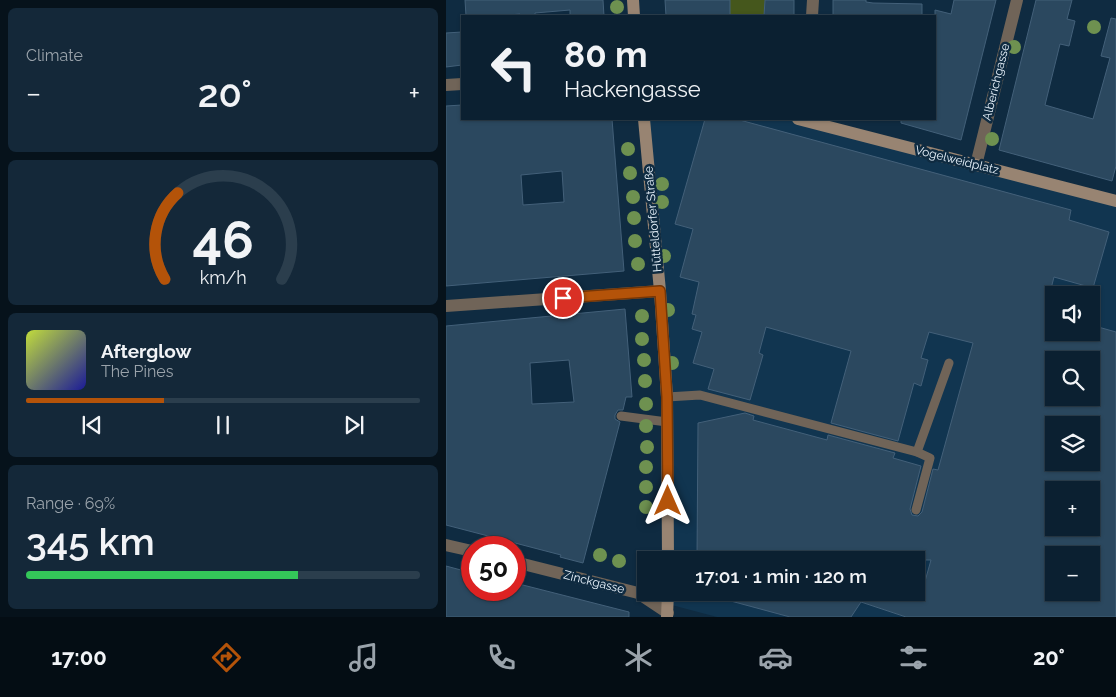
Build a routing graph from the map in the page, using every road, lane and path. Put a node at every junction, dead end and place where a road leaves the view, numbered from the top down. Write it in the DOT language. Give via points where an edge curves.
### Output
graph roads {
  1 [pos="633,0"];
  2 [pos="813,0"];
  3 [pos="1017,0"];
  4 [pos="634,15"];
  5 [pos="812,15"];
  6 [pos="461,84"];
  7 [pos="446,85"];
  8 [pos="644,120"];
  9 [pos="803,120"];
  10 [pos="976,165"];
  11 [pos="1116,201"];
  12 [pos="660,291"];
  13 [pos="446,306"];
  14 [pos="949,363"];
  15 [pos="667,397"];
  16 [pos="621,416"];
  17 [pos="667,422"];
  18 [pos="916,452"];
  19 [pos="916,510"];
  20 [pos="446,545"];
  21 [pos="461,548"];
  22 [pos="668,551"];
  23 [pos="526,565"];
  24 [pos="668,601"];
  25 [pos="669,616"];
  1 -- 4 [label="main road"];
  2 -- 5 [label="street"];
  3 -- 10 [label="street, Alberichgasse"];
  6 -- 7 [label="street"];
  8 -- 12 [label="main road, Hütteldorfer Straße"];
  9 -- 10 [label="main road, Vogelweidplatz"];
  10 -- 11 [label="main road, Vogelweidplatz"];
  12 -- 13 [label="street"];
  12 -- 15 [label="main road, Hütteldorfer Straße"];
  14 -- 18 [label="lane"];
  15 -- 17 [label="main road, Hütteldorfer Straße"];
  15 -- 18 [label="lane" via="700,396"];
  16 -- 17 [label="lane"];
  17 -- 22 [label="main road, Hütteldorfer Straße"];
  18 -- 19 [label="lane" via="930,458"];
  20 -- 21 [label="street"];
  23 -- 25 [label="street, Zinckgasse" via="638,593"];
  24 -- 25 [label="main road"];
}
